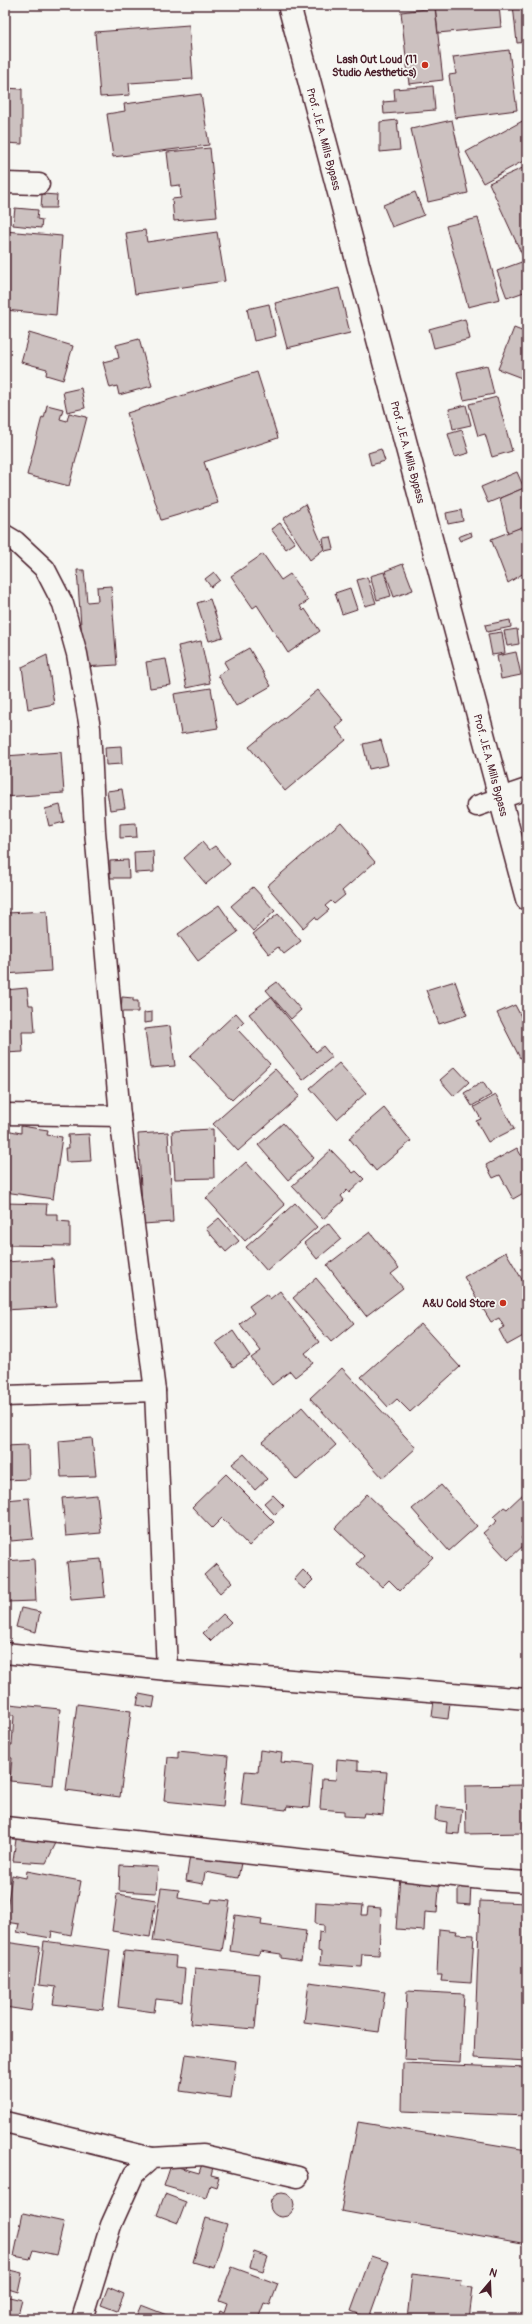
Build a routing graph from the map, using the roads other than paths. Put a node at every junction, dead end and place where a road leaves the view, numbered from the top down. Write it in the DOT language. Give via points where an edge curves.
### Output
graph roads {
  1 [pos="289,5"];
  2 [pos="5,183"];
  3 [pos="39,184"];
  4 [pos="5,535"];
  5 [pos="527,789"];
  6 [pos="500,798"];
  7 [pos="477,806"];
  8 [pos="527,899"];
  9 [pos="5,1114"];
  10 [pos="120,1116"];
  11 [pos="155,1391"];
  12 [pos="5,1396"];
  13 [pos="5,1653"];
  14 [pos="167,1670"];
  15 [pos="527,1699"];
  16 [pos="5,1827"];
  17 [pos="527,1882"];
  18 [pos="5,2122"];
  19 [pos="152,2158"];
  20 [pos="298,2177"];
  21 [pos="82,2319"];
  1 -- 6 [label="street, Prof. J.E.A. Mills Bypass"];
  2 -- 3 [label="street"];
  4 -- 10 [label="street" via="15,540 45,569 63,604 77,654 90,728 95,831"];
  5 -- 6 [label="street"];
  6 -- 7 [label="street"];
  6 -- 8 [label="street, Prof. J.E.A. Mills Bypass"];
  9 -- 10 [label="street"];
  10 -- 11 [label="street"];
  11 -- 12 [label="street"];
  11 -- 14 [label="street"];
  13 -- 14 [label="street"];
  14 -- 15 [label="street"];
  16 -- 17 [label="street"];
  18 -- 19 [label="street"];
  19 -- 20 [label="street" via="203,2155"];
  19 -- 21 [label="street" via="134,2174 111,2225"];
}
